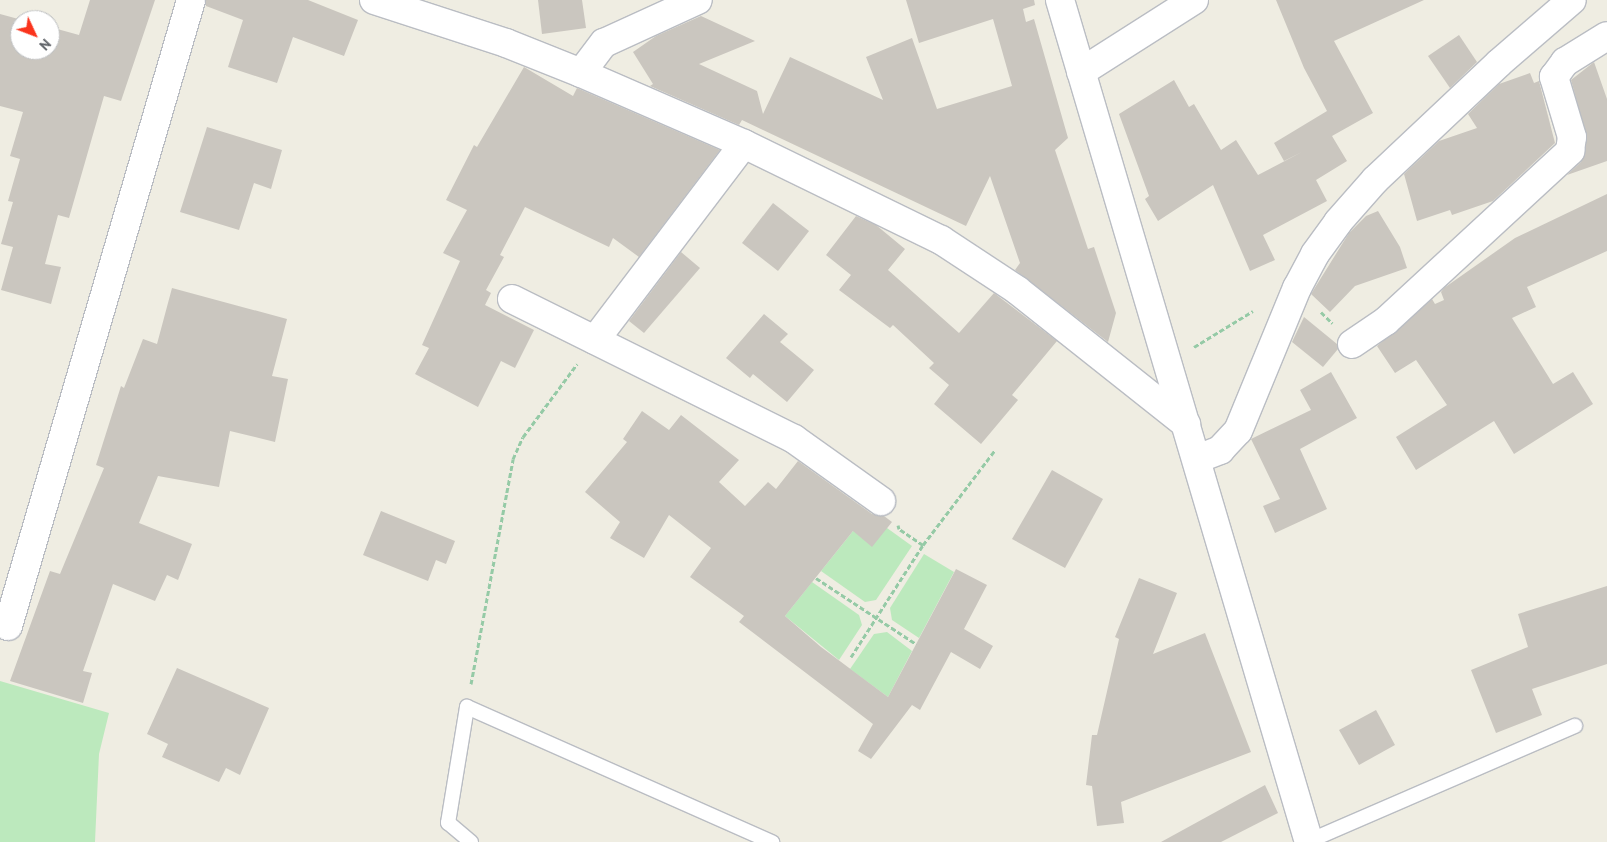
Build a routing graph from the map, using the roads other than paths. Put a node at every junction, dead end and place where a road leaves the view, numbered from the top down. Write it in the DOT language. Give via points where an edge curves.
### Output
graph roads {
  1 [pos="191,0"];
  2 [pos="374,0"];
  3 [pos="698,0"];
  4 [pos="1060,0"];
  5 [pos="1194,0"];
  6 [pos="1572,0"];
  7 [pos="1607,36"];
  8 [pos="1081,72"];
  9 [pos="581,73"];
  10 [pos="744,144"];
  11 [pos="512,299"];
  12 [pos="595,340"];
  13 [pos="1352,344"];
  14 [pos="1186,424"];
  15 [pos="1197,459"];
  16 [pos="882,501"];
  17 [pos="4,631"];
  18 [pos="1575,726"];
  19 [pos="471,842"];
  20 [pos="772,842"];
  21 [pos="1309,842"];
  1 -- 17 [label="street"];
  2 -- 9 [label="street" via="506,43"];
  3 -- 9 [label="street" via="604,43"];
  4 -- 8 [label="street"];
  5 -- 8 [label="street"];
  6 -- 15 [label="street" via="1492,69 1375,180 1338,222 1315,254 1297,288 1238,431 1220,450"];
  7 -- 13 [label="street" via="1564,62 1554,77 1572,137 1570,151 1386,320"];
  8 -- 14 [label="street"];
  9 -- 10 [label="street"];
  10 -- 12 [label="street"];
  10 -- 14 [label="street" via="941,240 1017,290"];
  11 -- 12 [label="street"];
  12 -- 16 [label="street" via="794,439"];
  14 -- 15 [label="street"];
  15 -- 21 [label="street"];
  18 -- 21 [label="lane"];
  19 -- 20 [label="lane" via="448,823 467,707"];
}
